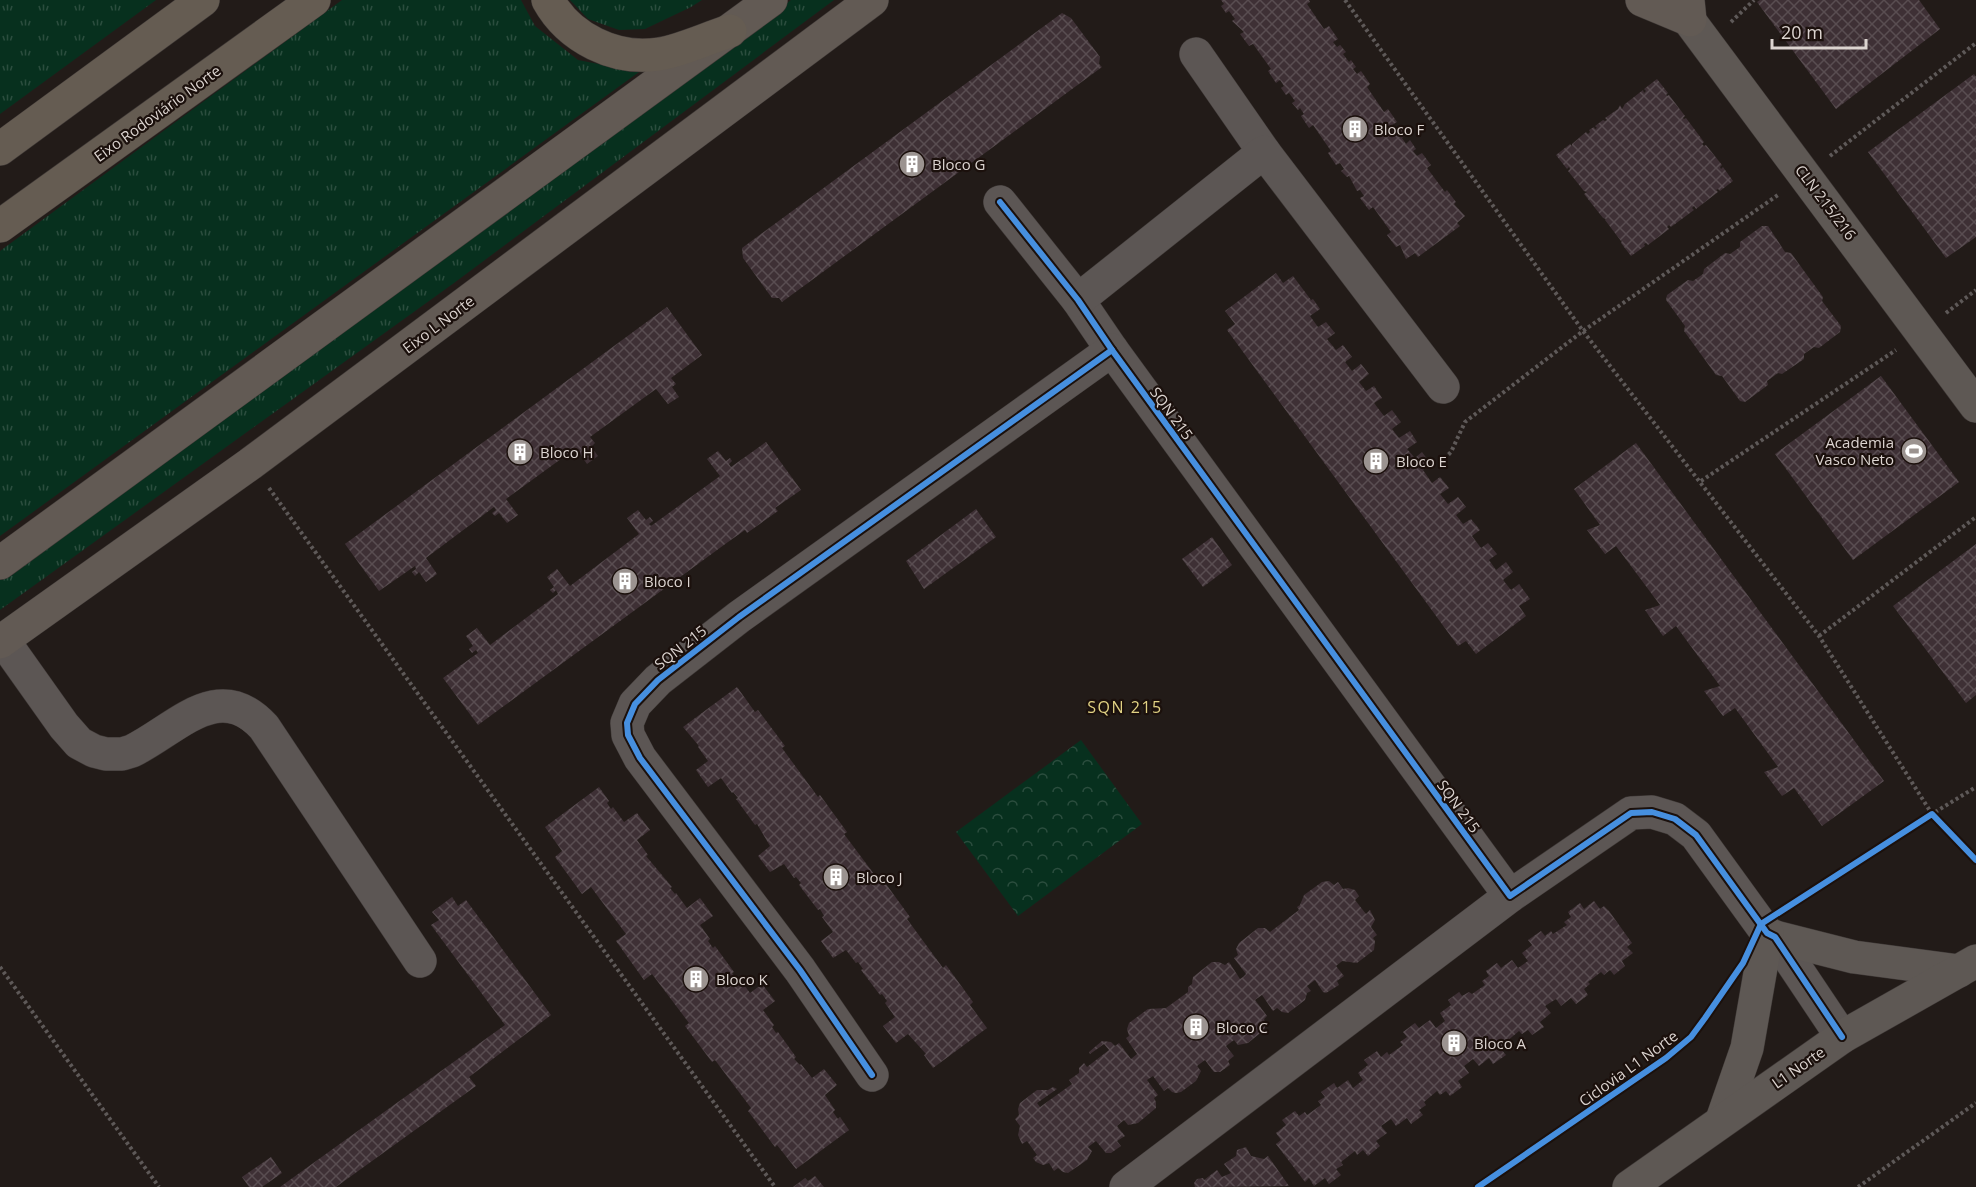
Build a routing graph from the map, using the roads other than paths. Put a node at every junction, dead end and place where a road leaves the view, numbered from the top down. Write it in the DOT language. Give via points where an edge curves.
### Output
graph roads {
  1 [pos="203,0"];
  2 [pos="314,0"];
  3 [pos="548,0"];
  4 [pos="771,0"];
  5 [pos="872,0"];
  6 [pos="1642,0"];
  7 [pos="1684,7"];
  8 [pos="730,31"];
  9 [pos="1196,54"];
  10 [pos="0,149"];
  11 [pos="1264,152"];
  12 [pos="1000,202"];
  13 [pos="0,226"];
  14 [pos="1078,300"];
  15 [pos="1112,351"];
  16 [pos="1443,387"];
  17 [pos="1976,406"];
  18 [pos="0,563"];
  19 [pos="1,641"];
  20 [pos="1510,896"];
  21 [pos="1771,935"];
  22 [pos="420,961"];
  23 [pos="1967,966"];
  24 [pos="1842,1037"];
  25 [pos="872,1075"];
  26 [pos="1722,1120"];
  27 [pos="1126,1187"];
  28 [pos="1629,1187"];
  1 -- 10 [label="highway"];
  2 -- 13 [label="highway, Eixo Rodoviário Norte"];
  3 -- 8 [label="highway" via="580,37 620,54 658,54"];
  4 -- 8 [label="main road"];
  5 -- 19 [label="main road, Eixo L Norte" via="250,464"];
  6 -- 7 [label="main road"];
  7 -- 17 [label="street, CLN 215/216"];
  8 -- 18 [label="main road"];
  9 -- 11 [label="street"];
  11 -- 14 [label="street"];
  11 -- 16 [label="street"];
  12 -- 14 [label="street, SQN 215"];
  14 -- 15 [label="street, SQN 215"];
  15 -- 20 [label="street, SQN 215"];
  15 -- 25 [label="street, SQN 215" via="739,617 658,680 635,704 627,723 628,735 640,758 800,970"];
  19 -- 22 [label="street" via="64,726 79,743 94,751 132,751 191,714 208,708 223,705 254,716"];
  20 -- 21 [label="street" via="1631,813 1653,812 1675,819 1696,835"];
  20 -- 27 [label="street"];
  21 -- 23 [label="street" via="1854,957"];
  21 -- 24 [label="street"];
  21 -- 26 [label="street" via="1747,1048"];
  23 -- 24 [label="street, L1 Norte"];
  24 -- 26 [label="street, L1 Norte"];
  26 -- 28 [label="street, L1 Norte"];
}
